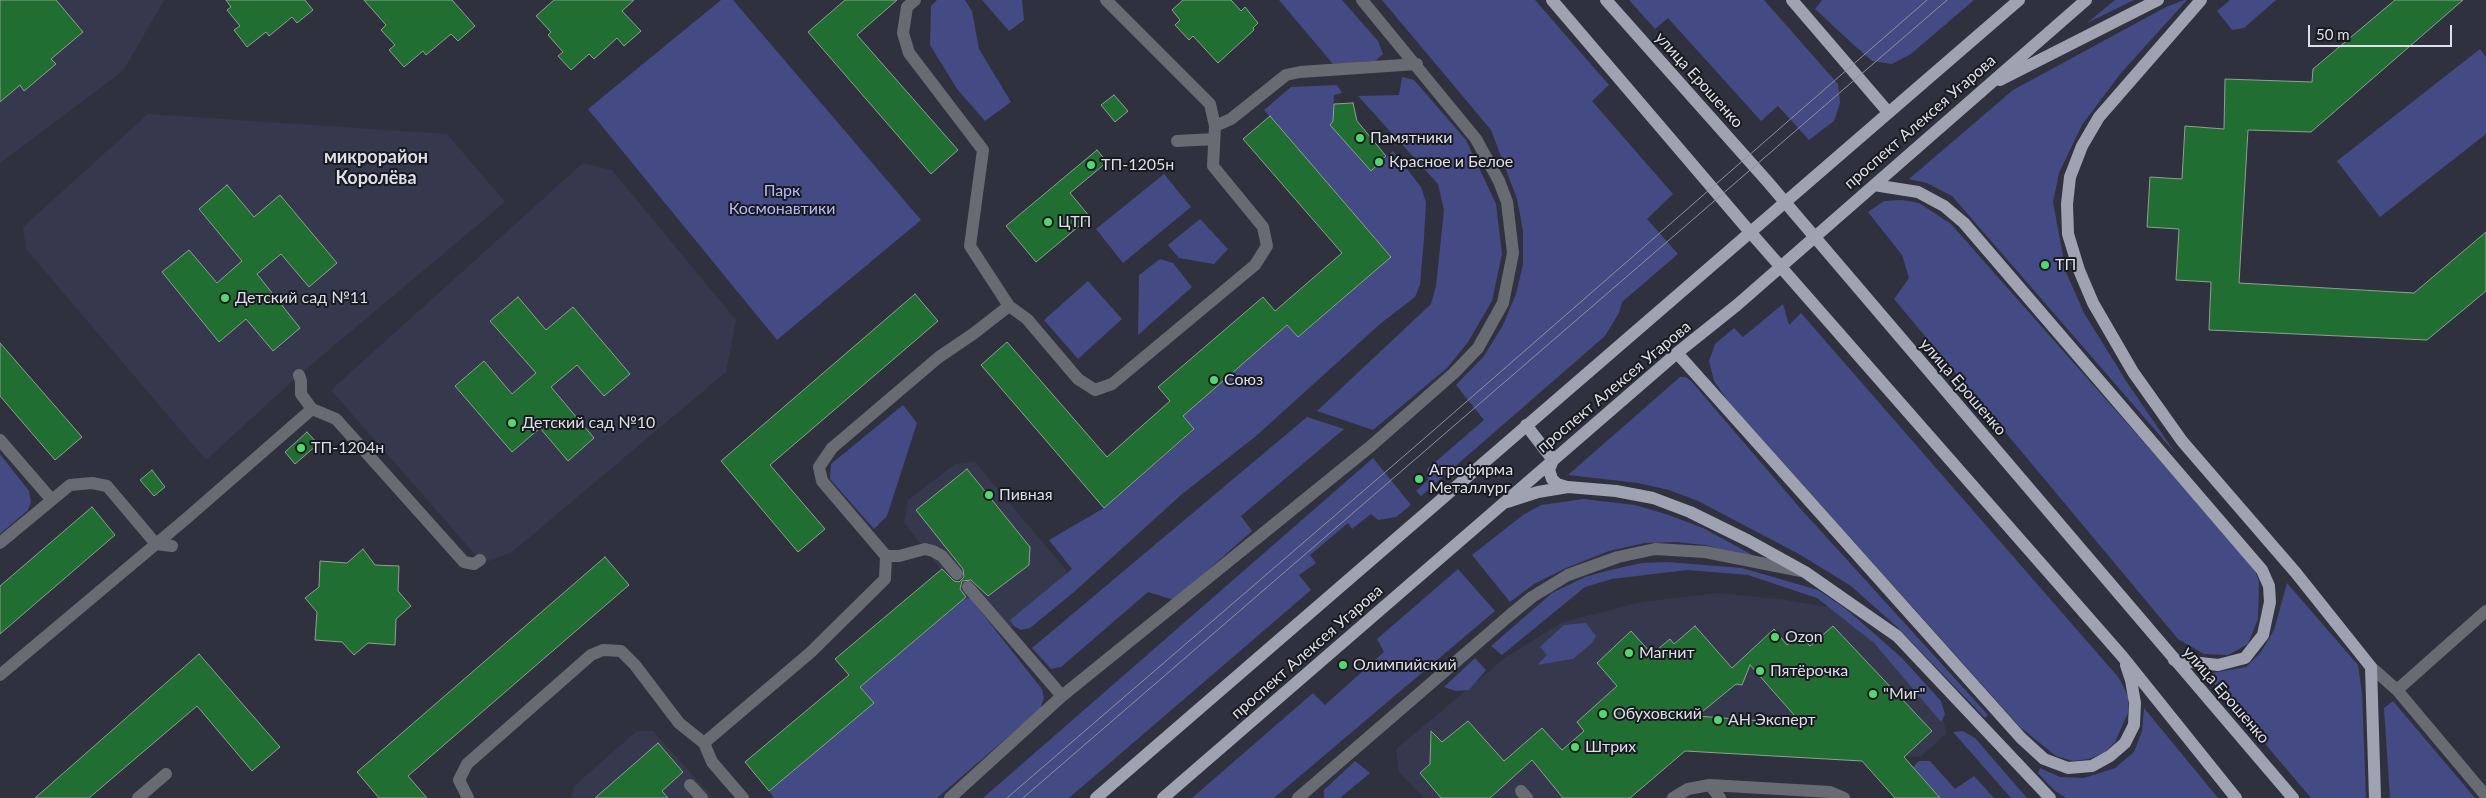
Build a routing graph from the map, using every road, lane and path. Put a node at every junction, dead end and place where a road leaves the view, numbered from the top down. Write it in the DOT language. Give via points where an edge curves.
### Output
graph roads {
  1 [pos="915,0"];
  2 [pos="1106,0"];
  3 [pos="1362,0"];
  4 [pos="1552,0"];
  5 [pos="1606,0"];
  6 [pos="2018,0"];
  7 [pos="2086,0"];
  8 [pos="2158,0"];
  9 [pos="2201,0"];
  10 [pos="1793,1"];
  11 [pos="1417,64"];
  12 [pos="1982,89"];
  13 [pos="1888,112"];
  14 [pos="1214,132"];
  15 [pos="1177,141"];
  16 [pos="1874,185"];
  17 [pos="1009,306"];
  18 [pos="1677,353"];
  19 [pos="299,374"];
  20 [pos="312,409"];
  21 [pos="1526,424"];
  22 [pos="0,440"];
  23 [pos="1553,460"];
  24 [pos="1568,487"];
  25 [pos="51,499"];
  26 [pos="1503,504"];
  27 [pos="0,543"];
  28 [pos="156,544"];
  29 [pos="172,546"];
  30 [pos="886,556"];
  31 [pos="480,560"];
  32 [pos="1805,572"];
  33 [pos="957,574"];
  34 [pos="968,587"];
  35 [pos="2486,612"];
  36 [pos="2122,656"];
  37 [pos="2174,660"];
  38 [pos="2371,667"];
  39 [pos="0,675"];
  40 [pos="2397,690"];
  41 [pos="1062,696"];
  42 [pos="704,743"];
  43 [pos="166,774"];
  44 [pos="690,785"];
  45 [pos="1710,785"];
  46 [pos="1311,794"];
  47 [pos="2486,796"];
  48 [pos="138,798"];
  49 [pos="468,798"];
  50 [pos="702,798"];
  51 [pos="743,798"];
  52 [pos="950,798"];
  53 [pos="1096,798"];
  54 [pos="1163,798"];
  55 [pos="1298,798"];
  56 [pos="1673,798"];
  57 [pos="1720,798"];
  58 [pos="1844,798"];
  59 [pos="2050,798"];
  60 [pos="2236,798"];
  61 [pos="2293,798"];
  62 [pos="2375,798"];
  1 -- 17 [label="street" via="907,7 902,33 909,53 983,150 970,246"];
  2 -- 14 [label="street" via="1210,104"];
  3 -- 11 [label="street"];
  4 -- 36 [label="main road" via="1744,225"];
  5 -- 37 [label="main road, улица Ерошенко" via="1767,181"];
  6 -- 13 [label="main road, проспект Алексея Угарова"];
  7 -- 12 [label="main road, проспект Алексея Угарова"];
  8 -- 12 [label="main road"];
  9 -- 38 [label="main road" via="2099,118 2082,146 2070,177 2068,234 2093,303 2132,372 2182,441 2296,573"];
  10 -- 13 [label="main road"];
  11 -- 14 [label="street" via="1286,75"];
  11 -- 41 [label="street" via="1476,139 1508,202 1513,253 1503,303 1482,341 1454,373 1370,446"];
  12 -- 16 [label="main road, проспект Алексея Угарова"];
  13 -- 21 [label="main road, проспект Алексея Угарова"];
  14 -- 15 [label="street"];
  14 -- 17 [label="street" via="1213,166 1263,227 1267,246 1255,265 1112,384 1094,390 1078,379 1027,319"];
  16 -- 18 [label="main road, проспект Алексея Угарова"];
  16 -- 37 [label="main road" via="1918,192 1944,206 1964,223 2262,570 2269,586 2270,602 2263,635 2245,658 2218,665"];
  17 -- 30 [label="street" via="938,357 832,448 819,467 822,481"];
  18 -- 23 [label="main road, проспект Алексея Угарова"];
  18 -- 36 [label="main road" via="2021,738 2044,759 2068,768 2092,766 2125,743 2134,725 2135,703"];
  19 -- 20 [label="street" via="301,394"];
  20 -- 28 [label="street"];
  20 -- 31 [label="street" via="336,420 464,562 474,564"];
  21 -- 23 [label="main road"];
  21 -- 53 [label="main road, проспект Алексея Угарова"];
  22 -- 25 [label="street"];
  23 -- 24 [label="main road" via="1549,470 1552,479"];
  23 -- 26 [label="main road, проспект Алексея Угарова"];
  24 -- 26 [label="main road" via="1538,492"];
  24 -- 32 [label="main road" via="1653,498 1699,516"];
  25 -- 27 [label="street"];
  25 -- 28 [label="street" via="70,485 92,483 107,486"];
  26 -- 54 [label="main road, проспект Алексея Угарова"];
  28 -- 29 [label="street"];
  28 -- 39 [label="street"];
  30 -- 33 [label="street" via="933,550"];
  30 -- 42 [label="street" via="885,579 811,652"];
  32 -- 46 [label="street" via="1705,552 1656,549 1618,557 1568,575 1510,615"];
  32 -- 59 [label="main road" via="1897,636"];
  34 -- 41 [label="street"];
  35 -- 40 [label="street"];
  36 -- 60 [label="main road"];
  37 -- 61 [label="main road, улица Ерошенко"];
  38 -- 40 [label="street"];
  38 -- 62 [label="main road"];
  40 -- 47 [label="street"];
  41 -- 52 [label="street"];
  42 -- 49 [label="street" via="679,723 621,651 603,650 591,655 467,764 459,780"];
  42 -- 51 [label="street" via="712,762"];
  43 -- 48 [label="street"];
  44 -- 50 [label="street"];
  45 -- 56 [label="street" via="1688,789"];
  45 -- 57 [label="street"];
  45 -- 58 [label="street" via="1830,792"];
  46 -- 55 [label="street"];
}
